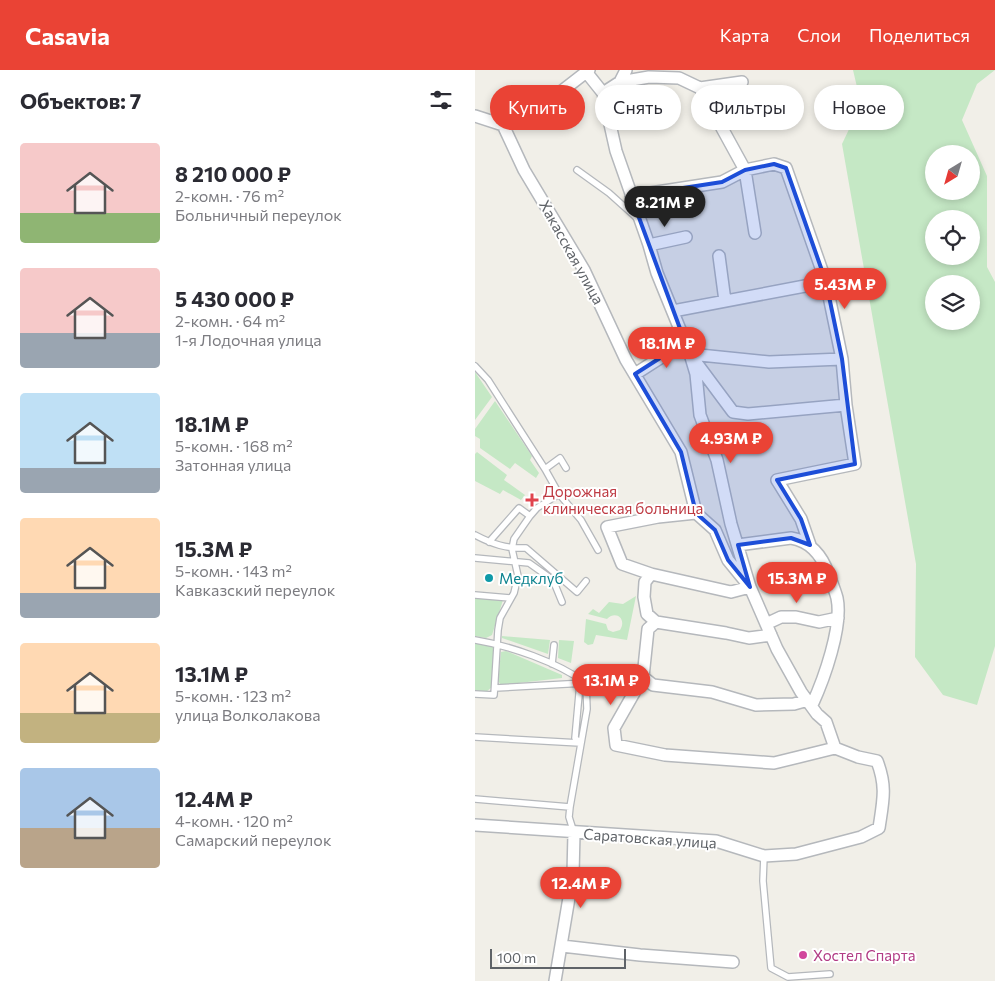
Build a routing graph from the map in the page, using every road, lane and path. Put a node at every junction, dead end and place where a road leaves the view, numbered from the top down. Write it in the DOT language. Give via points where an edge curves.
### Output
graph roads {
  1 [pos="626,70"];
  2 [pos="588,71"];
  3 [pos="621,82"];
  4 [pos="742,82"];
  5 [pos="570,85"];
  6 [pos="598,85"];
  7 [pos="616,85"];
  8 [pos="694,85"];
  9 [pos="721,85"];
  10 [pos="475,116"];
  11 [pos="490,121"];
  12 [pos="505,130"];
  13 [pos="611,130"];
  14 [pos="723,130"];
  15 [pos="577,170"];
  16 [pos="745,170"];
  17 [pos="631,196"];
  18 [pos="639,220"];
  19 [pos="755,233"];
  20 [pos="686,237"];
  21 [pos="649,246"];
  22 [pos="719,256"];
  23 [pos="826,282"];
  24 [pos="725,301"];
  25 [pos="673,311"];
  26 [pos="685,342"];
  27 [pos="689,354"];
  28 [pos="842,359"];
  29 [pos="475,366"];
  30 [pos="635,374"];
  31 [pos="846,405"];
  32 [pos="545,468"];
  33 [pos="566,468"];
  34 [pos="559,494"];
  35 [pos="696,513"];
  36 [pos="530,516"];
  37 [pos="475,534"];
  38 [pos="489,542"];
  39 [pos="738,545"];
  40 [pos="810,545"];
  41 [pos="512,548"];
  42 [pos="598,550"];
  43 [pos="475,558"];
  44 [pos="515,561"];
  45 [pos="651,574"];
  46 [pos="586,581"];
  47 [pos="750,587"];
  48 [pos="475,595"];
  49 [pos="511,598"];
  50 [pos="562,602"];
  51 [pos="838,618"];
  52 [pos="656,622"];
  53 [pos="769,630"];
  54 [pos="475,640"];
  55 [pos="498,644"];
  56 [pos="554,645"];
  57 [pos="552,664"];
  58 [pos="643,676"];
  59 [pos="583,683"];
  60 [pos="495,688"];
  61 [pos="475,694"];
  62 [pos="810,702"];
  63 [pos="475,737"];
  64 [pos="580,743"];
  65 [pos="835,748"];
  66 [pos="475,800"];
  67 [pos="569,807"];
  68 [pos="475,825"];
  69 [pos="574,833"];
  70 [pos="764,856"];
  71 [pos="562,946"];
  72 [pos="733,962"];
  73 [pos="830,974"];
  74 [pos="555,981"];
  1 -- 3 [label="street"];
  2 -- 5 [label="street"];
  2 -- 6 [label="street"];
  3 -- 7 [label="street"];
  3 -- 8 [label="street" via="649,77 679,78"];
  4 -- 9 [label="street"];
  10 -- 11 [label="street"];
  12 -- 30 [label="street, Хакасская улица" via="524,170 584,270"];
  13 -- 17 [label="street"];
  14 -- 16 [label="street"];
  15 -- 18 [label="lane"];
  16 -- 17 [label="street" via="722,182"];
  16 -- 19 [label="street"];
  16 -- 23 [label="street" via="774,164 786,168"];
  17 -- 18 [label="street"];
  18 -- 21 [label="street"];
  20 -- 21 [label="street"];
  21 -- 25 [label="street"];
  22 -- 24 [label="street"];
  23 -- 24 [label="street"];
  23 -- 28 [label="street"];
  24 -- 25 [label="street"];
  25 -- 26 [label="street"];
  26 -- 27 [label="street"];
  26 -- 30 [label="street"];
  27 -- 28 [label="street" via="769,362"];
  27 -- 31 [label="street" via="733,412 748,414"];
  27 -- 39 [label="street" via="696,374 700,415 717,460"];
  28 -- 31 [label="street"];
  29 -- 32 [label="lane" via="488,380"];
  30 -- 35 [label="street, Хакасская улица" via="681,452"];
  31 -- 40 [label="street" via="855,464 777,480 801,519"];
  32 -- 33 [label="lane" via="559,458"];
  32 -- 34 [label="lane"];
  34 -- 36 [label="lane"];
  34 -- 42 [label="lane" via="581,520"];
  35 -- 45 [label="street" via="607,527 622,564"];
  35 -- 47 [label="street" via="715,530 728,560"];
  36 -- 38 [label="lane" via="519,508"];
  36 -- 41 [label="lane" via="514,539"];
  37 -- 38 [label="lane"];
  38 -- 41 [label="lane"];
  39 -- 40 [label="street" via="791,538"];
  39 -- 47 [label="street"];
  40 -- 51 [label="street" via="824,561 837,599"];
  41 -- 44 [label="lane"];
  41 -- 46 [label="lane" via="527,548 577,592"];
  43 -- 44 [label="lane"];
  44 -- 49 [label="lane" via="518,576"];
  44 -- 50 [label="lane" via="529,563 553,580"];
  45 -- 47 [label="street" via="731,592"];
  45 -- 52 [label="street" via="645,582 644,597 647,614"];
  47 -- 53 [label="street"];
  48 -- 49 [label="lane"];
  49 -- 55 [label="lane" via="500,618"];
  51 -- 53 [label="street" via="819,622 781,617"];
  51 -- 62 [label="street" via="823,682"];
  52 -- 53 [label="street" via="749,638"];
  52 -- 58 [label="street" via="647,629"];
  53 -- 62 [label="street" via="801,692"];
  54 -- 55 [label="lane"];
  55 -- 57 [label="lane"];
  55 -- 60 [label="lane"];
  56 -- 57 [label="lane"];
  57 -- 59 [label="lane" via="570,671"];
  58 -- 62 [label="street" via="653,685 712,692 756,704"];
  58 -- 65 [label="street" via="614,728 616,745 665,754 775,763"];
  59 -- 60 [label="lane"];
  59 -- 64 [label="lane" via="587,709"];
  59 -- 64 [label="lane" via="575,738"];
  60 -- 61 [label="lane" via="494,695"];
  62 -- 65 [label="street" via="827,722"];
  63 -- 64 [label="lane"];
  64 -- 67 [label="lane"];
  65 -- 70 [label="street, Саратовская улица" via="877,761 883,776 884,797 879,828 861,837 796,854"];
  66 -- 67 [label="lane"];
  67 -- 69 [label="lane"];
  68 -- 69 [label="street, Саратовская улица"];
  69 -- 70 [label="street, Саратовская улица" via="716,841"];
  69 -- 71 [label="street" via="573,874"];
  70 -- 73 [label="lane" via="763,881 771,968 787,977"];
  71 -- 72 [label="street"];
  71 -- 74 [label="street"];
}
